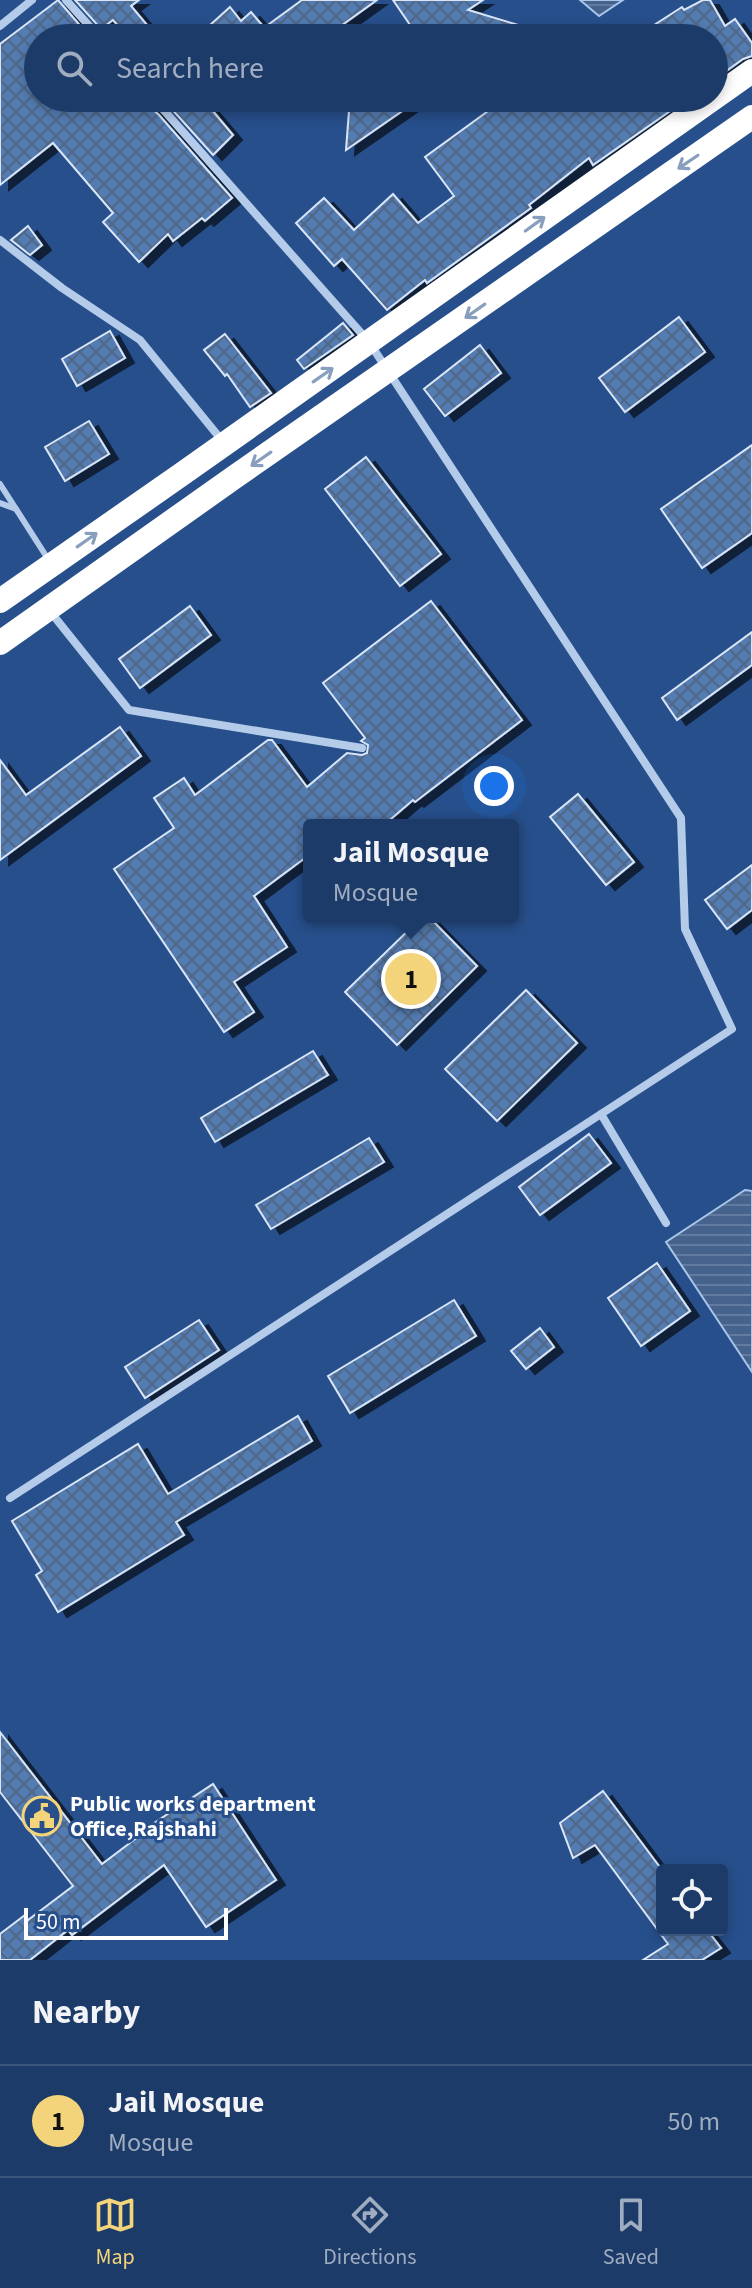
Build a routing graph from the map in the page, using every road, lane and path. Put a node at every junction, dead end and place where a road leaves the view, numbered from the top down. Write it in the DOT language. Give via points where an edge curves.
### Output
graph roads {
  1 [pos="32,0"];
  2 [pos="66,0"];
  3 [pos="87,24"];
  4 [pos="0,26"];
  5 [pos="752,71"];
  6 [pos="728,88"];
  7 [pos="165,112"];
  8 [pos="694,112"];
  9 [pos="752,117"];
  10 [pos="0,240"];
  11 [pos="369,342"];
  12 [pos="388,372"];
  13 [pos="224,444"];
  14 [pos="0,484"];
  15 [pos="0,503"];
  16 [pos="16,509"];
  17 [pos="52,564"];
  18 [pos="0,601"];
  19 [pos="49,609"];
  20 [pos="0,643"];
  21 [pos="362,748"];
  22 [pos="601,1114"];
  23 [pos="666,1223"];
  24 [pos="10,1498"];
  1 -- 4 [label="street"];
  2 -- 3 [label="street"];
  6 -- 5 [label="highway, one-way"];
  7 -- 11 [label="street"];
  11 -- 8 [label="highway, one-way"];
  9 -- 12 [label="highway, one-way"];
  10 -- 13 [label="street" via="140,340"];
  11 -- 12 [label="street"];
  13 -- 11 [label="highway, one-way"];
  12 -- 19 [label="highway, one-way"];
  12 -- 22 [label="street" via="681,818 685,929 732,1029"];
  17 -- 13 [label="highway, one-way"];
  14 -- 16 [label="lane"];
  15 -- 16 [label="lane"];
  16 -- 17 [label="lane"];
  17 -- 18 [label="highway"];
  19 -- 20 [label="highway"];
  19 -- 21 [label="street" via="129,710"];
  22 -- 23 [label="street"];
  22 -- 24 [label="street"];
}
